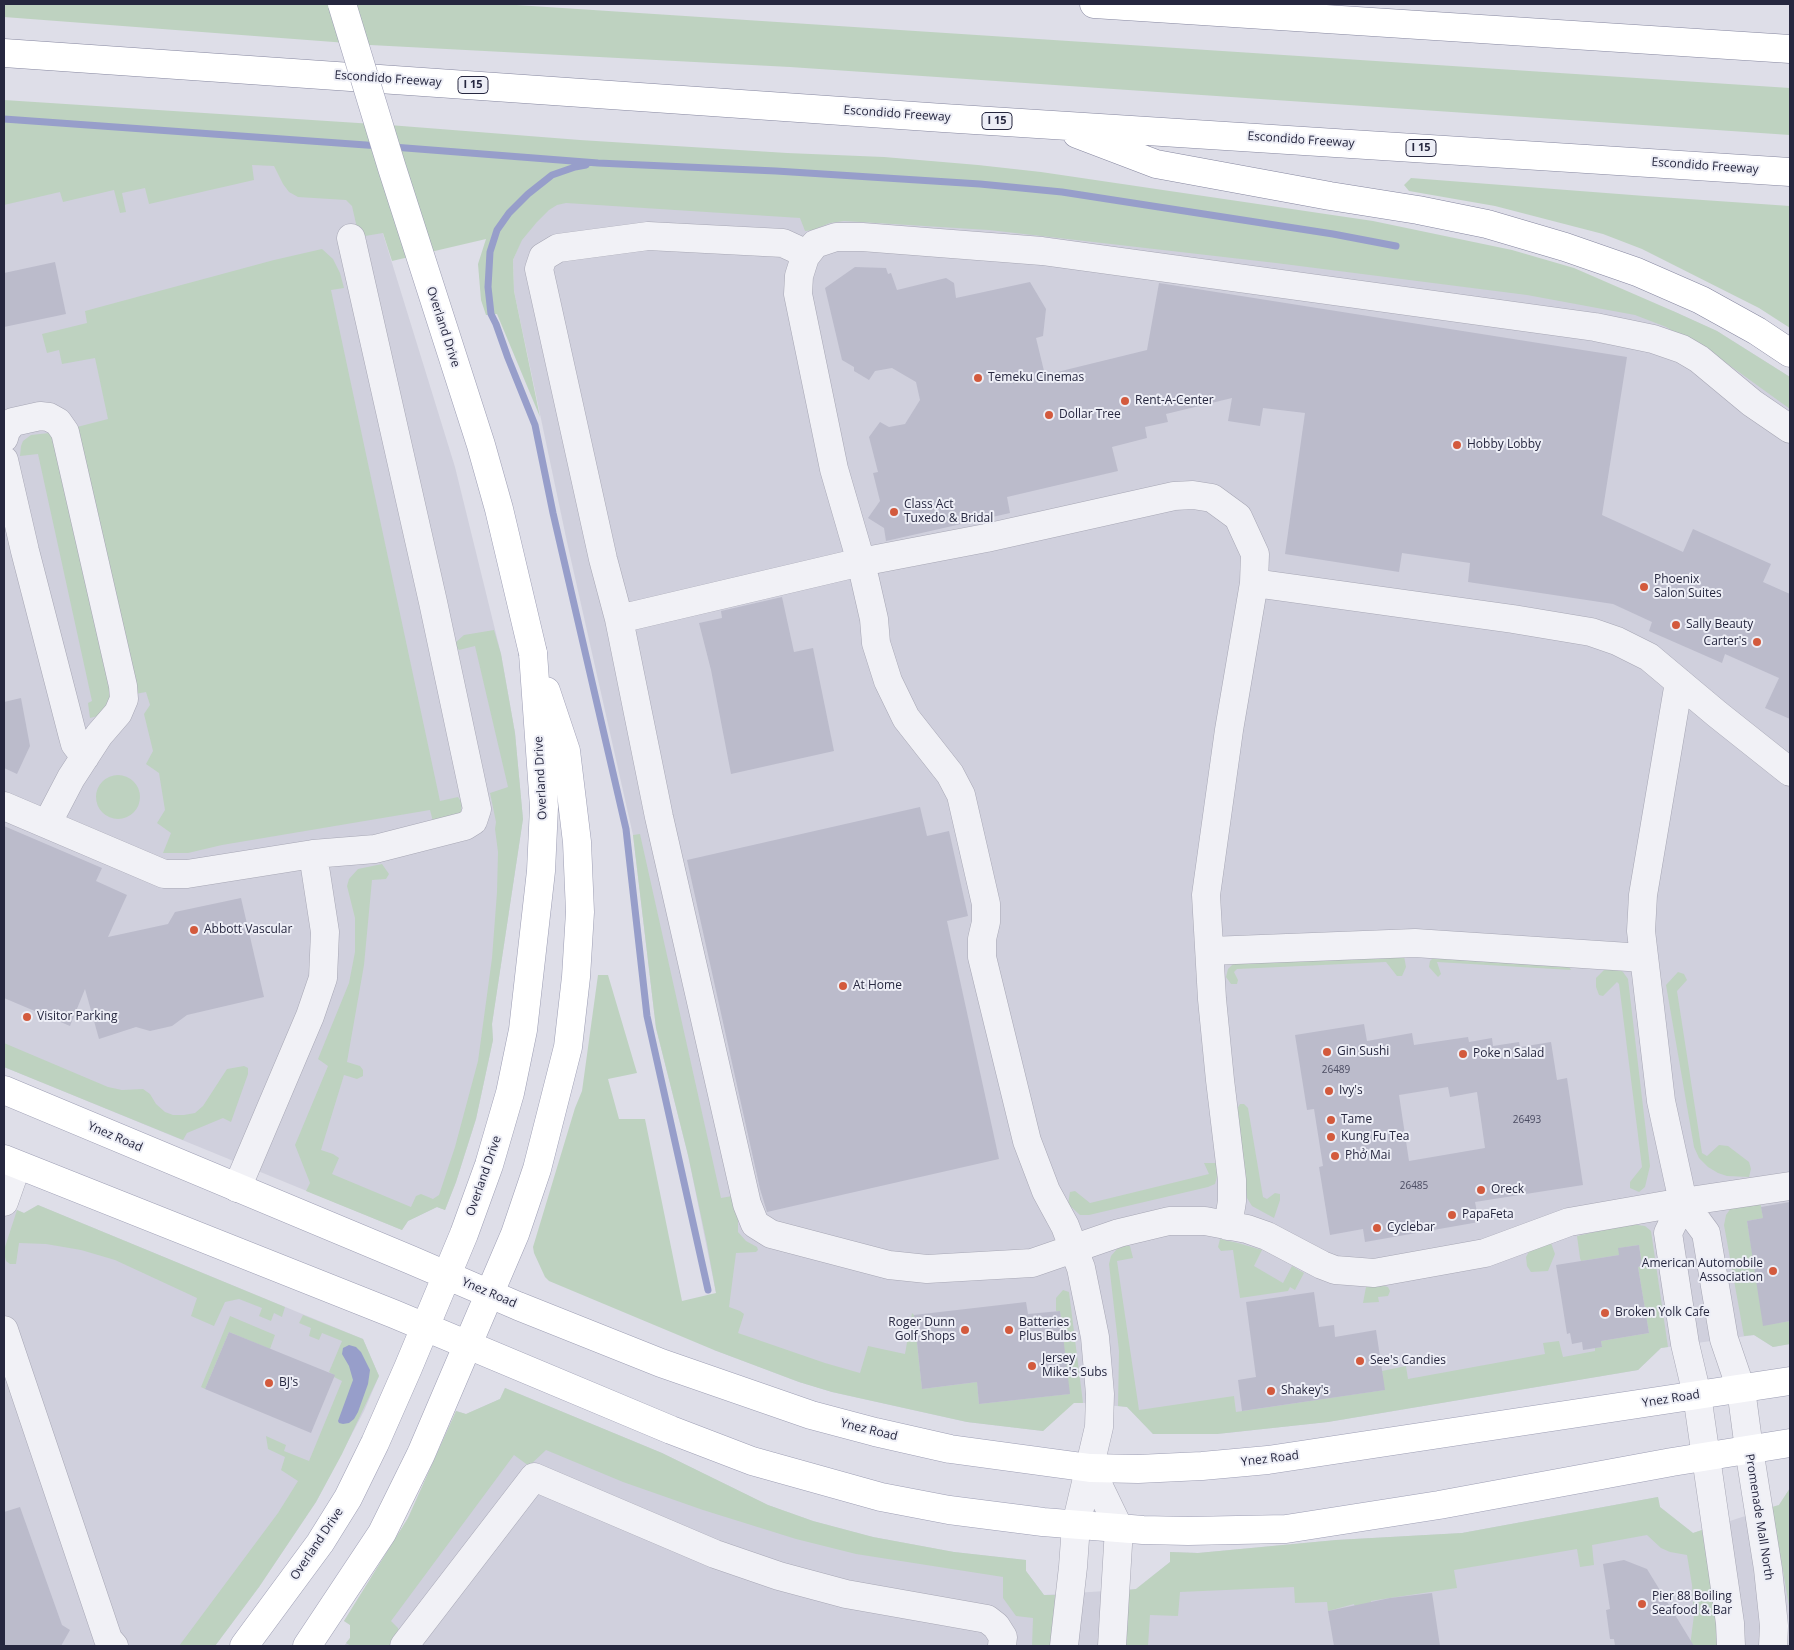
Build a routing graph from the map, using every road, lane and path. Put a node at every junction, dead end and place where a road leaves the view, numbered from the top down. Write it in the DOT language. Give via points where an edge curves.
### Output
graph roads {
  1 [pos="342,4"];
  2 [pos="1094,4"];
  3 [pos="1708,43"];
  4 [pos="1790,43"];
  5 [pos="1790,49"];
  6 [pos="4,53"];
  7 [pos="1052,124"];
  8 [pos="1790,172"];
  9 [pos="350,238"];
  10 [pos="805,257"];
  11 [pos="1790,353"];
  12 [pos="1790,428"];
  13 [pos="4,438"];
  14 [pos="4,460"];
  15 [pos="861,562"];
  16 [pos="1254,583"];
  17 [pos="619,619"];
  18 [pos="533,653"];
  19 [pos="1679,682"];
  20 [pos="85,757"];
  21 [pos="1790,772"];
  22 [pos="4,806"];
  23 [pos="47,824"];
  24 [pos="314,854"];
  25 [pos="1210,951"];
  26 [pos="1644,958"];
  27 [pos="4,1090"];
  28 [pos="10,1162"];
  29 [pos="1790,1186"];
  30 [pos="237,1188"];
  31 [pos="4,1202"];
  32 [pos="1683,1202"];
  33 [pos="1228,1226"];
  34 [pos="1074,1250"];
  35 [pos="446,1275"];
  36 [pos="490,1294"];
  37 [pos="424,1327"];
  38 [pos="4,1330"];
  39 [pos="467,1345"];
  40 [pos="1790,1381"];
  41 [pos="1741,1389"];
  42 [pos="1696,1395"];
  43 [pos="1790,1444"];
  44 [pos="1748,1449"];
  45 [pos="1705,1456"];
  46 [pos="1090,1468"];
  47 [pos="1076,1525"];
  48 [pos="1118,1528"];
  49 [pos="279,1598"];
  50 [pos="315,1644"];
  51 [pos="114,1646"];
  52 [pos="244,1646"];
  53 [pos="257,1646"];
  54 [pos="404,1646"];
  55 [pos="1002,1646"];
  56 [pos="1064,1646"];
  57 [pos="1112,1646"];
  58 [pos="1731,1646"];
  59 [pos="1773,1646"];
  1 -- 18 [label="main road, Overland Drive, bridge" via="481,445"];
  2 -- 3 [label="main road"];
  3 -- 4 [label="main road"];
  3 -- 5 [label="main road"];
  6 -- 7 [label="main road, Escondido Freeway / I 15"];
  7 -- 8 [label="main road, Escondido Freeway / I 15"];
  7 -- 11 [label="main road" via="1156,164 1418,210 1487,224 1566,246 1701,300"];
  9 -- 24 [label="street" via="434,602 477,809 473,821 465,826 375,849"];
  10 -- 12 [label="street" via="815,244 836,237 1042,251 1595,327 1653,339 1682,349"];
  10 -- 15 [label="street" via="798,294 834,469"];
  10 -- 17 [label="street" via="783,244 648,236 558,248 542,257 539,269"];
  13 -- 20 [label="street" via="14,422 30,417 49,417 58,422 65,432 124,693 118,713"];
  14 -- 20 [label="street" via="72,733 75,744"];
  15 -- 16 [label="street" via="1174,496 1193,495 1212,498 1238,518 1255,554"];
  15 -- 17 [label="street"];
  15 -- 34 [label="street" via="876,642 888,681 906,718 950,774 961,795 986,904 983,962 1027,1141"];
  16 -- 19 [label="street" via="1591,632 1649,657"];
  16 -- 25 [label="street" via="1206,895"];
  17 -- 34 [label="street" via="663,837 746,1199 755,1224 771,1234 812,1246 889,1265 927,1269 1032,1263"];
  18 -- 35 [label="main road, Overland Drive" via="544,807 541,871 523,1030 510,1093 489,1165"];
  18 -- 36 [label="main road, Overland Drive" via="566,751 577,842 580,912 576,977 568,1047 537,1168"];
  19 -- 21 [label="street"];
  19 -- 26 [label="street" via="1643,895 1641,930"];
  20 -- 23 [label="street"];
  22 -- 23 [label="street"];
  23 -- 24 [label="street" via="164,874 187,874"];
  24 -- 30 [label="street" via="325,932 323,978"];
  25 -- 26 [label="street" via="1415,943"];
  25 -- 33 [label="street" via="1232,1180"];
  26 -- 32 [label="street" via="1661,1101"];
  27 -- 30 [label="main road, Ynez Road"];
  28 -- 31 [label="street"];
  28 -- 37 [label="main road"];
  29 -- 32 [label="street"];
  30 -- 35 [label="main road, Ynez Road"];
  32 -- 33 [label="street" via="1569,1222 1485,1253 1374,1273 1334,1270 1267,1236"];
  32 -- 41 [label="street, Promenade Mall North" via="1706,1233 1724,1339"];
  32 -- 42 [label="street" via="1668,1234"];
  33 -- 34 [label="street" via="1168,1220 1119,1233"];
  34 -- 46 [label="street" via="1081,1268 1095,1337 1100,1394 1099,1427"];
  35 -- 36 [label="main road, Ynez Road"];
  35 -- 37 [label="main road, Overland Drive"];
  36 -- 39 [label="main road, Overland Drive"];
  36 -- 46 [label="main road, Ynez Road" via="661,1363 811,1415 950,1449"];
  37 -- 39 [label="main road"];
  37 -- 49 [label="main road, Overland Drive" via="348,1498 320,1543"];
  38 -- 51 [label="street" via="108,1638"];
  39 -- 47 [label="main road" via="752,1461 881,1497 949,1510"];
  39 -- 50 [label="main road, Overland Drive" via="421,1454 382,1534"];
  40 -- 41 [label="main road, Ynez Road"];
  41 -- 42 [label="main road, Ynez Road"];
  41 -- 44 [label="street, Promenade Mall North"];
  42 -- 45 [label="street"];
  42 -- 46 [label="main road, Ynez Road" via="1268,1460 1184,1467"];
  43 -- 44 [label="main road"];
  44 -- 45 [label="main road"];
  44 -- 59 [label="street, Promenade Mall North" via="1768,1569"];
  45 -- 48 [label="main road" via="1440,1505 1286,1528 1188,1532"];
  45 -- 58 [label="street"];
  46 -- 47 [label="street"];
  46 -- 48 [label="street"];
  47 -- 48 [label="main road"];
  47 -- 56 [label="street"];
  48 -- 57 [label="street"];
  49 -- 52 [label="main road, Overland Drive"];
  49 -- 53 [label="main road"];
  54 -- 55 [label="street" via="534,1477 716,1554 779,1576 846,1594 988,1619 1003,1637"];
}
